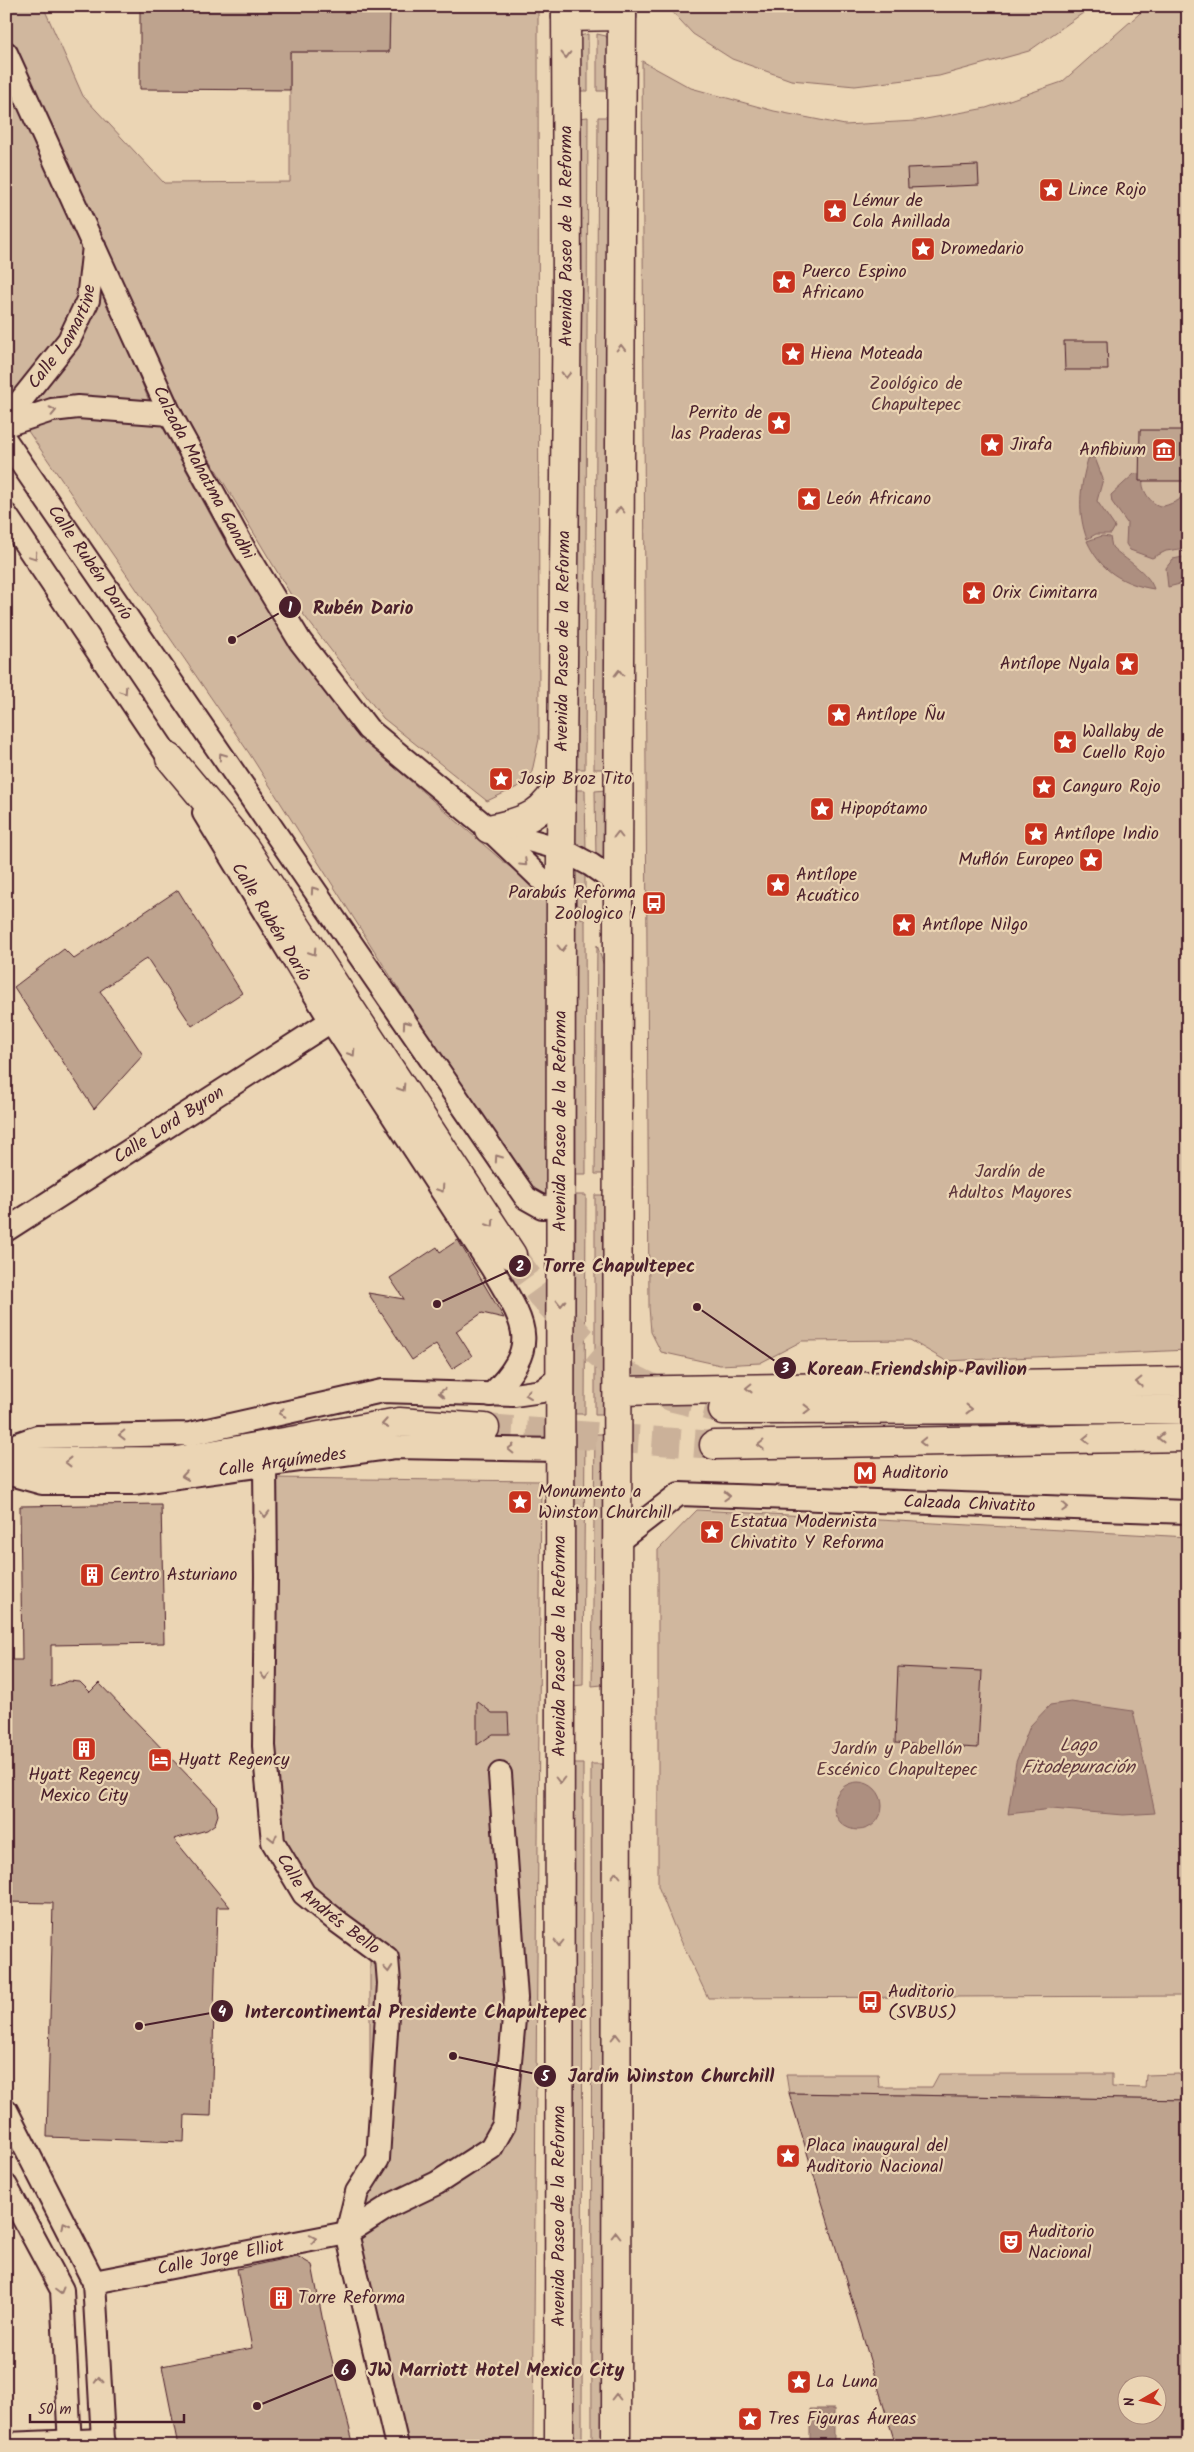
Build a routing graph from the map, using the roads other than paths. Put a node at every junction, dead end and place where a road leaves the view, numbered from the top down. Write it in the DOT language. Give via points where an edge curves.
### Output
graph roads {
  1 [pos="622,11"];
  2 [pos="566,12"];
  3 [pos="6,53"];
  4 [pos="94,244"];
  5 [pos="170,414"];
  6 [pos="6,419"];
  7 [pos="6,425"];
  8 [pos="6,441"];
  9 [pos="6,516"];
  10 [pos="170,758"];
  11 [pos="562,779"];
  12 [pos="489,829"];
  13 [pos="561,849"];
  14 [pos="618,884"];
  15 [pos="562,899"];
  16 [pos="331,1021"];
  17 [pos="561,1206"];
  18 [pos="6,1230"];
  19 [pos="512,1255"];
  20 [pos="560,1377"];
  21 [pos="1188,1381"];
  22 [pos="618,1391"];
  23 [pos="491,1395"];
  24 [pos="1188,1409"];
  25 [pos="723,1410"];
  26 [pos="485,1428"];
  27 [pos="1188,1437"];
  28 [pos="714,1445"];
  29 [pos="6,1448"];
  30 [pos="560,1450"];
  31 [pos="6,1462"];
  32 [pos="265,1465"];
  33 [pos="6,1473"];
  34 [pos="1188,1512"];
  35 [pos="617,1542"];
  36 [pos="500,1774"];
  37 [pos="6,2110"];
  38 [pos="6,2186"];
  39 [pos="347,2233"];
  40 [pos="94,2282"];
  41 [pos="104,2443"];
  42 [pos="6,2444"];
  43 [pos="69,2444"];
  44 [pos="397,2446"];
  45 [pos="559,2446"];
  46 [pos="616,2446"];
  1 -- 2 [label="main road"];
  14 -- 1 [label="main road, one-way"];
  2 -- 11 [label="main road, Avenida Paseo de la Reforma, one-way"];
  3 -- 4 [label="street, Calzada Mahatma Gandhi"];
  4 -- 5 [label="street, Calzada Mahatma Gandhi"];
  4 -- 6 [label="street, Calle Lamartine" via="88,300 69,340"];
  7 -- 5 [label="street, Calle Lamartine, one-way" via="52,410 78,408"];
  5 -- 12 [label="street, Calzada Mahatma Gandhi" via="247,555 300,641 368,729"];
  17 -- 8 [label="street, Calle Rubén Darío, one-way" via="542,1207 526,1198"];
  9 -- 10 [label="street, Calle Rubén Darío, one-way"];
  10 -- 16 [label="street, Calle Rubén Darío"];
  10 -- 19 [label="main road, one-way" via="245,848"];
  11 -- 12 [label="main road" via="552,799 536,813 516,823"];
  11 -- 13 [label="main road, Avenida Paseo de la Reforma"];
  12 -- 13 [label="street, Calzada Mahatma Gandhi"];
  12 -- 15 [label="street, Calzada Mahatma Gandhi, one-way"];
  13 -- 14 [label="street, Calzada Mahatma Gandhi"];
  13 -- 15 [label="main road, Avenida Paseo de la Reforma"];
  14 -- 22 [label="main road"];
  15 -- 17 [label="main road, Avenida Paseo de la Reforma, one-way"];
  16 -- 18 [label="street, Calle Lord Byron"];
  16 -- 23 [label="street, Calle Rubén Darío, one-way" via="513,1305 524,1335 522,1355 509,1377"];
  17 -- 20 [label="main road, Avenida Paseo de la Reforma, one-way"];
  20 -- 23 [label="street, one-way" via="542,1392"];
  20 -- 30 [label="main road, Avenida Paseo de la Reforma"];
  21 -- 22 [label="main road, one-way"];
  22 -- 35 [label="main road"];
  23 -- 29 [label="street, one-way" via="382,1391 190,1434 37,1437"];
  25 -- 24 [label="main road, one-way"];
  26 -- 31 [label="main road, Calle Arquímedes, one-way" via="399,1422 177,1461"];
  27 -- 28 [label="main road, one-way"];
  30 -- 32 [label="street, Calle Arquímedes, one-way" via="395,1447"];
  30 -- 45 [label="main road, Avenida Paseo de la Reforma, one-way"];
  32 -- 33 [label="street, Calle Arquímedes, one-way" via="133,1483 42,1484"];
  32 -- 39 [label="street, Calle Andrés Bello, one-way" via="264,1746 272,1842 304,1894 387,1958 389,1984 378,2160 357,2192"];
  35 -- 34 [label="street, Calzada Chivatito, one-way" via="679,1494"];
  46 -- 35 [label="main road, one-way"];
  36 -- 39 [label="street" via="516,1998 504,2126 490,2148 437,2183 391,2205"];
  40 -- 37 [label="street, one-way"];
  38 -- 43 [label="street, one-way" via="62,2290"];
  40 -- 39 [label="street, Calle Jorge Elliot, one-way"];
  39 -- 44 [label="street, Calle Andrés Bello"];
  41 -- 40 [label="street, one-way"];
  41 -- 43 [label="street"];
  42 -- 43 [label="street"];
}
